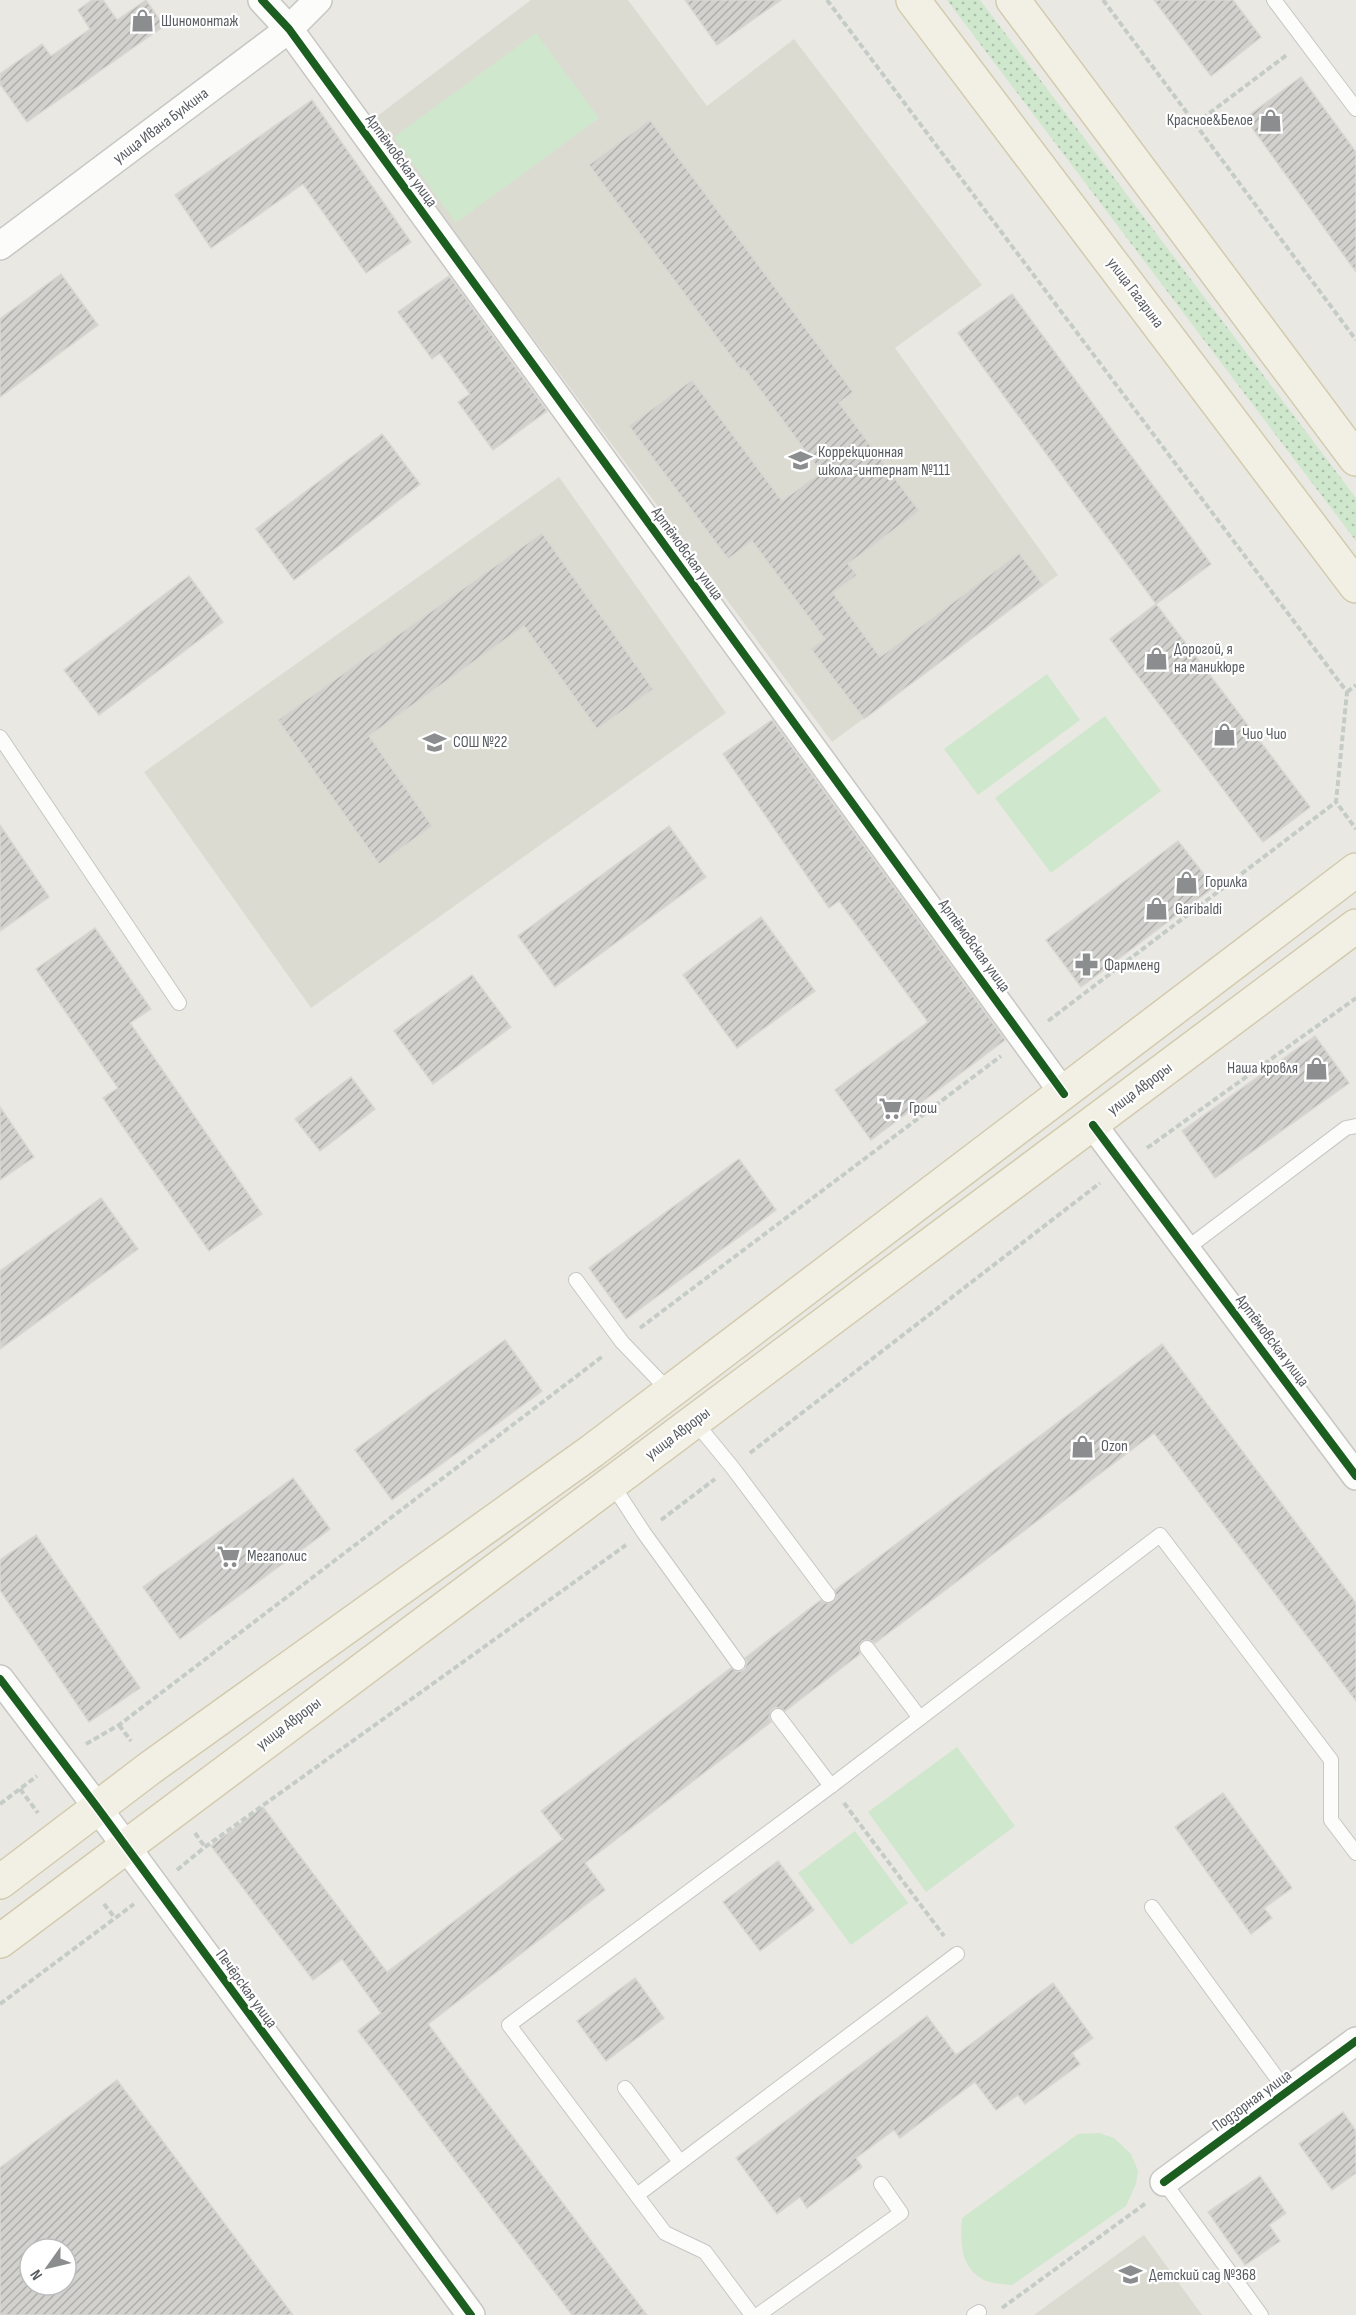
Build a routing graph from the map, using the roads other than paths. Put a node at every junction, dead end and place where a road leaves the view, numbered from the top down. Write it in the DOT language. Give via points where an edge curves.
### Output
graph roads {
  1 [pos="262,0"];
  2 [pos="318,0"];
  3 [pos="913,0"];
  4 [pos="1013,0"];
  5 [pos="1274,0"];
  6 [pos="289,29"];
  7 [pos="1356,108"];
  8 [pos="0,246"];
  9 [pos="1356,459"];
  10 [pos="1356,586"];
  11 [pos="0,737"];
  12 [pos="1356,870"];
  13 [pos="1356,926"];
  14 [pos="179,1003"];
  15 [pos="1064,1094"];
  16 [pos="1093,1125"];
  17 [pos="1356,1125"];
  18 [pos="1186,1249"];
  19 [pos="576,1280"];
  20 [pos="670,1392"];
  21 [pos="695,1422"];
  22 [pos="1356,1476"];
  23 [pos="612,1484"];
  24 [pos="828,1595"];
  25 [pos="867,1648"];
  26 [pos="738,1663"];
  27 [pos="0,1679"];
  28 [pos="778,1716"];
  29 [pos="920,1718"];
  30 [pos="831,1786"];
  31 [pos="98,1807"];
  32 [pos="125,1848"];
  33 [pos="1356,1853"];
  34 [pos="0,1882"];
  35 [pos="1152,1907"];
  36 [pos="0,1941"];
  37 [pos="957,1954"];
  38 [pos="1356,2042"];
  39 [pos="625,2088"];
  40 [pos="1287,2092"];
  41 [pos="680,2162"];
  42 [pos="1164,2182"];
  43 [pos="881,2184"];
  44 [pos="637,2195"];
  45 [pos="471,2315"];
  46 [pos="752,2315"];
  47 [pos="758,2315"];
  48 [pos="1262,2315"];
  1 -- 6 [label="street, Артёмовская улица"];
  2 -- 6 [label="street, улица Ивана Булкина"];
  3 -- 10 [label="main road, улица Гагарина"];
  4 -- 9 [label="main road"];
  5 -- 7 [label="lane"];
  6 -- 8 [label="street, улица Ивана Булкина"];
  6 -- 15 [label="street, Артёмовская улица"];
  11 -- 14 [label="lane"];
  12 -- 15 [label="main road"];
  13 -- 16 [label="main road, улица Авроры"];
  15 -- 20 [label="main road"];
  16 -- 18 [label="street, Артёмовская улица"];
  16 -- 21 [label="main road, улица Авроры"];
  17 -- 18 [label="lane" via="1346,1128"];
  18 -- 22 [label="street, Артёмовская улица"];
  19 -- 20 [label="lane" via="622,1342"];
  20 -- 31 [label="main road"];
  21 -- 23 [label="main road, улица Авроры"];
  21 -- 24 [label="lane"];
  23 -- 26 [label="lane"];
  23 -- 32 [label="main road, улица Авроры"];
  25 -- 29 [label="lane"];
  27 -- 31 [label="street, Печёрская улица"];
  28 -- 30 [label="lane"];
  29 -- 30 [label="lane"];
  29 -- 33 [label="lane" via="1160,1535 1331,1760 1331,1820"];
  30 -- 44 [label="lane" via="509,2025"];
  31 -- 32 [label="street, Печёрская улица"];
  31 -- 34 [label="main road"];
  32 -- 36 [label="main road, улица Авроры"];
  32 -- 45 [label="street, Печёрская улица"];
  35 -- 40 [label="lane"];
  37 -- 41 [label="lane"];
  38 -- 40 [label="street, Подзорная улица"];
  39 -- 41 [label="lane"];
  40 -- 42 [label="street, Подзорная улица"];
  41 -- 44 [label="lane"];
  42 -- 48 [label="lane"];
  43 -- 47 [label="lane" via="901,2213"];
  44 -- 46 [label="lane" via="665,2233 705,2252"];
}
